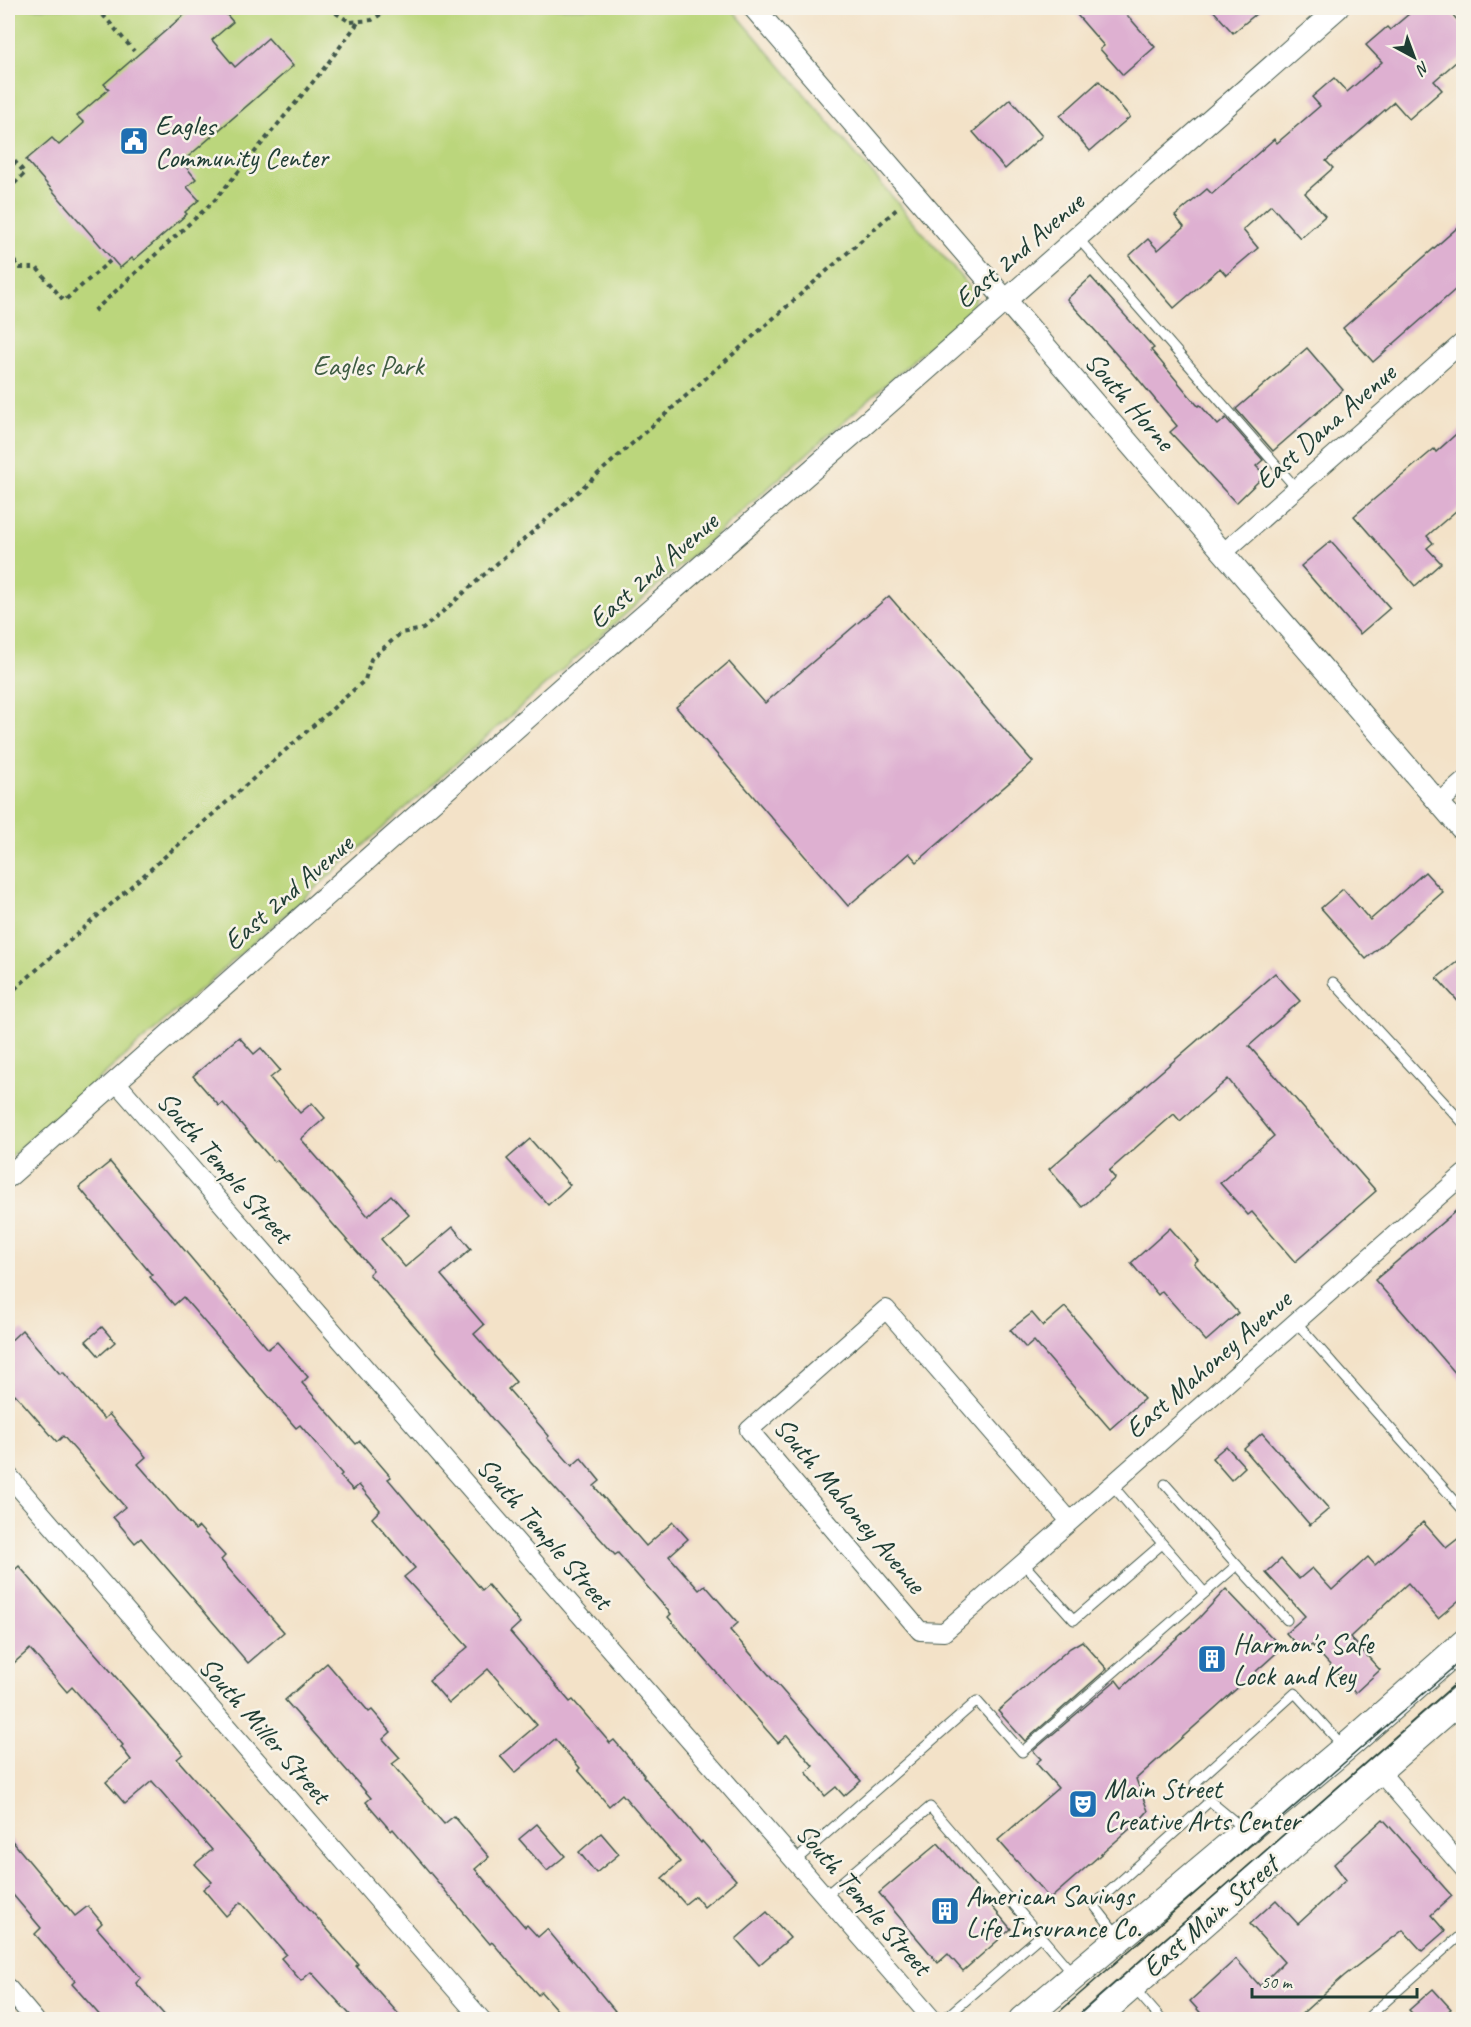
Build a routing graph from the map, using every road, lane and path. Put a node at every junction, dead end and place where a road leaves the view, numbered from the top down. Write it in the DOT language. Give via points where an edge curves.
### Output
graph roads {
  1 [pos="97,8"];
  2 [pos="328,8"];
  3 [pos="390,8"];
  4 [pos="754,8"];
  5 [pos="1338,8"];
  6 [pos="360,20"];
  7 [pos="134,51"];
  8 [pos="8,153"];
  9 [pos="8,190"];
  10 [pos="913,194"];
  11 [pos="1077,237"];
  12 [pos="8,254"];
  13 [pos="110,261"];
  14 [pos="1005,301"];
  15 [pos="94,311"];
  16 [pos="1464,340"];
  17 [pos="1296,488"];
  18 [pos="1223,553"];
  19 [pos="1464,781"];
  20 [pos="1438,803"];
  21 [pos="1464,832"];
  22 [pos="1333,982"];
  23 [pos="8,995"];
  24 [pos="116,1082"];
  25 [pos="1464,1124"];
  26 [pos="1464,1174"];
  27 [pos="8,1177"];
  28 [pos="1296,1322"];
  29 [pos="8,1475"];
  30 [pos="1165,1484"];
  31 [pos="1112,1485"];
  32 [pos="1464,1511"];
  33 [pos="1070,1521"];
  34 [pos="1162,1544"];
  35 [pos="1023,1563"];
  36 [pos="1237,1565"];
  37 [pos="1204,1592"];
  38 [pos="989,1593"];
  39 [pos="1287,1620"];
  40 [pos="1464,1643"];
  41 [pos="1464,1696"];
  42 [pos="1345,1747"];
  43 [pos="1379,1770"];
  44 [pos="1210,1801"];
  45 [pos="1246,1831"];
  46 [pos="795,1861"];
  47 [pos="1464,1869"];
  48 [pos="825,1896"];
  49 [pos="1464,1932"];
  50 [pos="1040,1936"];
  51 [pos="1119,1938"];
  52 [pos="1074,1975"];
  53 [pos="1132,1985"];
  54 [pos="8,1988"];
  55 [pos="35,2019"];
  56 [pos="482,2019"];
  57 [pos="933,2019"];
  58 [pos="943,2019"];
  59 [pos="1022,2019"];
  60 [pos="1093,2019"];
  61 [pos="1162,2019"];
  62 [pos="1365,2019"];
  1 -- 7 [label="path"];
  2 -- 6 [label="path" via="350,22"];
  3 -- 6 [label="path" via="372,20"];
  4 -- 10 [label="street, South Horne"];
  5 -- 11 [label="street, East 2nd Avenue"];
  6 -- 15 [label="path" via="215,200"];
  8 -- 9 [label="path" via="26,173"];
  10 -- 14 [label="street, South Horne"];
  10 -- 23 [label="path" via="423,629 401,633 371,659 365,680"];
  11 -- 14 [label="street, East 2nd Avenue"];
  11 -- 17 [label="lane"];
  12 -- 13 [label="path" via="20,268 37,268 64,301"];
  14 -- 18 [label="street, South Horne"];
  14 -- 24 [label="street, East 2nd Avenue"];
  16 -- 17 [label="street, East Dana Avenue"];
  17 -- 18 [label="street, East Dana Avenue"];
  18 -- 20 [label="street, South Horne"];
  19 -- 20 [label="street"];
  20 -- 21 [label="street, South Horne"];
  22 -- 25 [label="lane"];
  24 -- 27 [label="street, East 2nd Avenue"];
  24 -- 46 [label="street, South Temple Street"];
  26 -- 28 [label="street, East Mahoney Avenue"];
  28 -- 31 [label="street, East Mahoney Avenue"];
  28 -- 32 [label="lane"];
  29 -- 56 [label="street, South Miller Street"];
  30 -- 36 [label="lane"];
  31 -- 33 [label="street, East Mahoney Avenue"];
  31 -- 34 [label="lane"];
  33 -- 35 [label="street, East Mahoney Avenue"];
  33 -- 38 [label="street, South Mahoney Avenue" via="886,1309 749,1430 920,1631 944,1632"];
  34 -- 35 [label="lane" via="1074,1620"];
  34 -- 37 [label="lane"];
  35 -- 38 [label="street, East Mahoney Avenue"];
  36 -- 37 [label="lane"];
  36 -- 39 [label="lane"];
  37 -- 46 [label="lane" via="1022,1752 977,1701"];
  40 -- 42 [label="main road, East Main Street"];
  41 -- 43 [label="main road, East Main Street"];
  42 -- 44 [label="lane" via="1295,1693 1195,1783"];
  42 -- 45 [label="main road, East Main Street"];
  43 -- 47 [label="street"];
  43 -- 53 [label="main road, East Main Street"];
  44 -- 45 [label="lane"];
  44 -- 51 [label="lane" via="1094,1905"];
  45 -- 51 [label="main road, East Main Street"];
  46 -- 48 [label="street, South Temple Street"];
  48 -- 50 [label="lane" via="930,1807"];
  48 -- 57 [label="street, South Temple Street"];
  49 -- 62 [label="lane"];
  50 -- 52 [label="lane"];
  50 -- 58 [label="lane"];
  51 -- 52 [label="main road, East Main Street"];
  52 -- 59 [label="main road, East Main Street"];
  53 -- 60 [label="main road, East Main Street"];
  53 -- 61 [label="lane"];
  54 -- 55 [label="street"];
}
